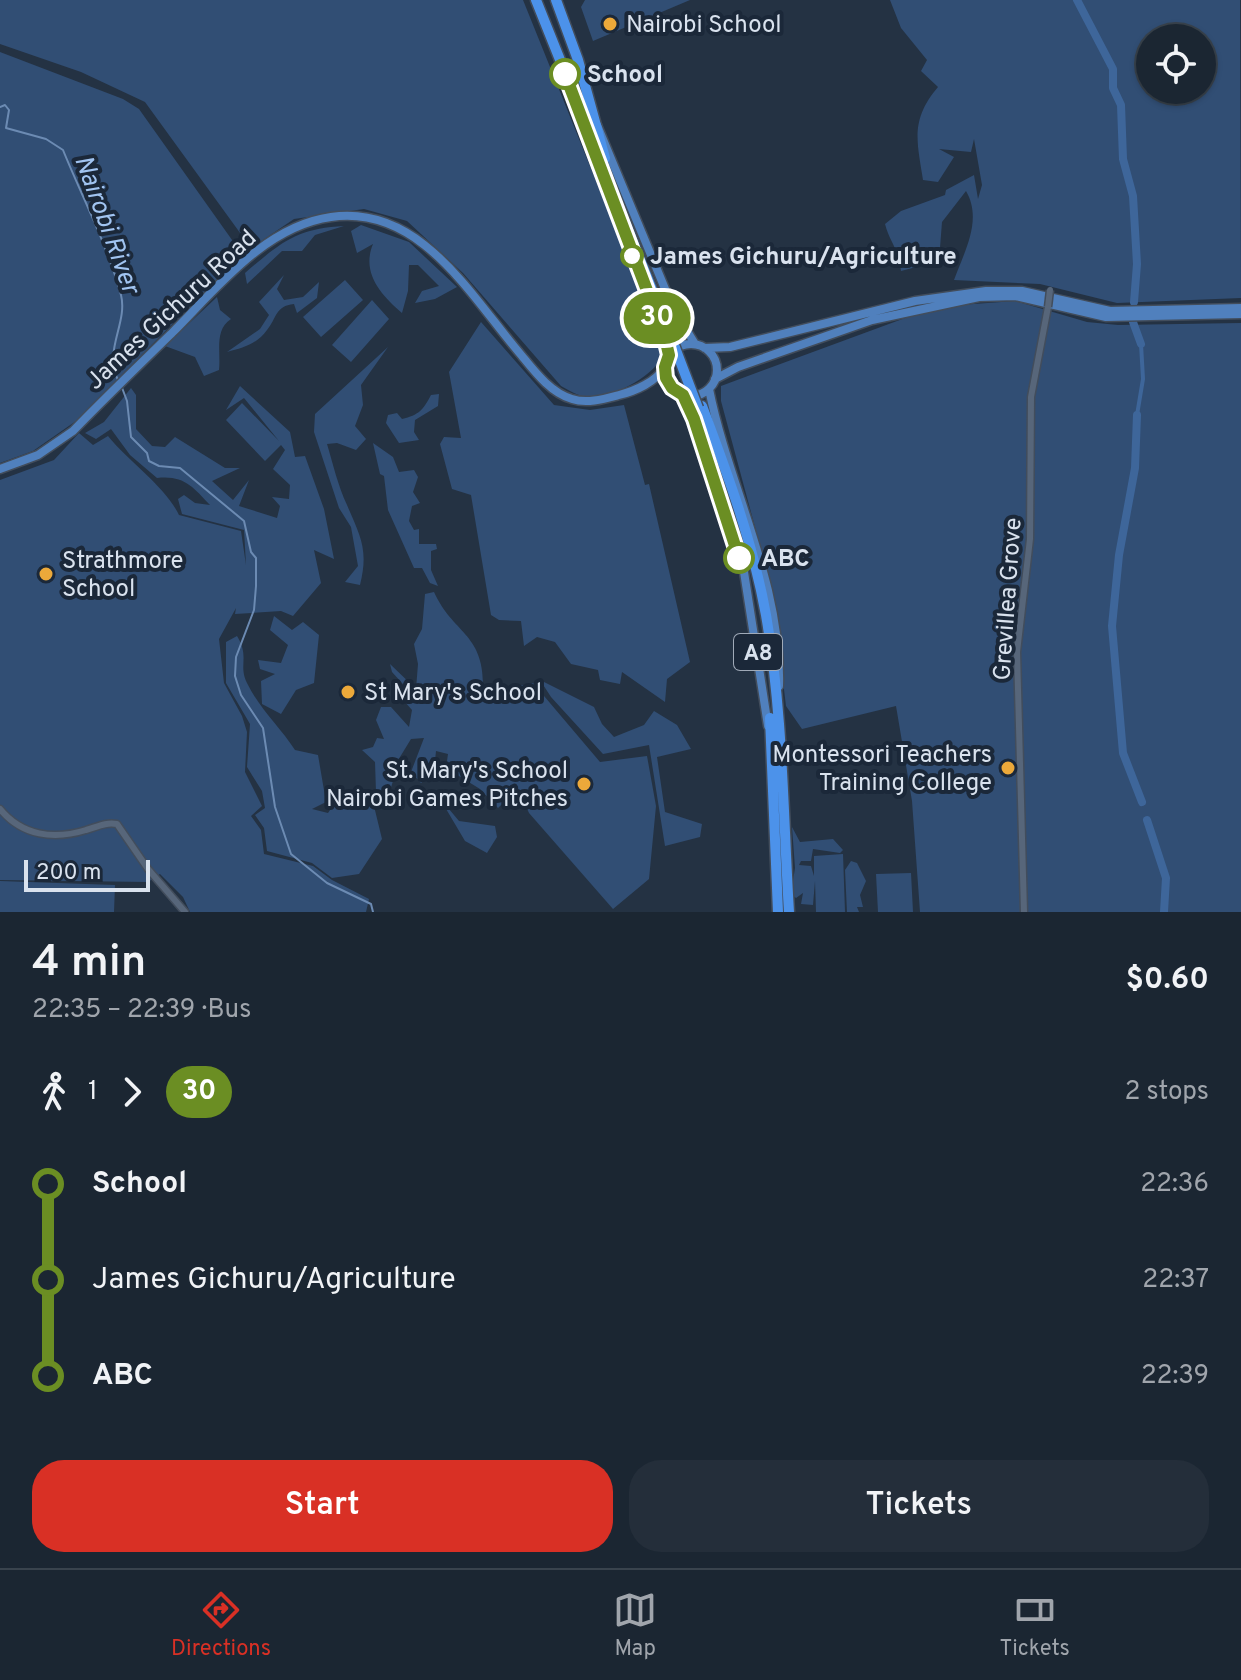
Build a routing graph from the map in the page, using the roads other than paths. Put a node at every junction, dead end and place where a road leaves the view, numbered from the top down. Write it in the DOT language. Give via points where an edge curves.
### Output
graph roads {
  1 [pos="536,0"];
  2 [pos="556,0"];
  3 [pos="589,124"];
  4 [pos="612,184"];
  5 [pos="1050,290"];
  6 [pos="673,308"];
  7 [pos="1241,308"];
  8 [pos="1241,314"];
  9 [pos="825,324"];
  10 [pos="832,332"];
  11 [pos="668,338"];
  12 [pos="695,344"];
  13 [pos="705,348"];
  14 [pos="669,355"];
  15 [pos="665,367"];
  16 [pos="715,379"];
  17 [pos="643,386"];
  18 [pos="672,388"];
  19 [pos="709,389"];
  20 [pos="683,395"];
  21 [pos="713,409"];
  22 [pos="694,419"];
  23 [pos="0,469"];
  24 [pos="763,616"];
  25 [pos="776,715"];
  26 [pos="771,732"];
  27 [pos="0,809"];
  28 [pos="185,912"];
  29 [pos="778,912"];
  30 [pos="789,912"];
  31 [pos="1024,912"];
  1 -- 3 [label="highway, A8"];
  2 -- 3 [label="highway, A8" via="578,60"];
  3 -- 4 [label="highway, A8"];
  3 -- 6 [label="main road" via="601,128"];
  3 -- 11 [label="main road, A8"];
  4 -- 11 [label="highway, A8"];
  4 -- 24 [label="highway, A8, bridge" via="729,477"];
  5 -- 31 [label="street, Grevillea Grove, bridge" via="1030,408 1030,539 1017,652"];
  6 -- 11 [label="main road" via="682,336 671,343"];
  6 -- 12 [label="main road"];
  7 -- 9 [label="main road" via="1110,311 1000,290 915,301"];
  8 -- 10 [label="main road" via="1106,317 1015,296 992,296 913,308"];
  9 -- 10 [label="main road"];
  9 -- 13 [label="main road"];
  10 -- 16 [label="main road"];
  11 -- 14 [label="main road, A8"];
  11 -- 24 [label="highway, A8, bridge" via="728,492"];
  12 -- 13 [label="main road"];
  12 -- 14 [label="main road"];
  13 -- 16 [label="main road" via="716,366"];
  14 -- 15 [label="main road"];
  15 -- 17 [label="main road"];
  15 -- 18 [label="main road"];
  16 -- 19 [label="main road"];
  17 -- 18 [label="main road"];
  17 -- 23 [label="main road, James Gichuru Road" via="591,401 568,398 541,379 428,247 385,222 345,216 303,224 250,257 53,446"];
  18 -- 20 [label="main road"];
  19 -- 20 [label="main road"];
  19 -- 21 [label="main road"];
  20 -- 22 [label="main road, A8"];
  21 -- 22 [label="main road" via="698,401 692,408"];
  21 -- 25 [label="main road" via="770,604 780,672"];
  22 -- 26 [label="main road, A8" via="744,572 764,715"];
  24 -- 25 [label="highway, A8"];
  24 -- 26 [label="highway, A8"];
  25 -- 30 [label="highway, A8"];
  26 -- 29 [label="highway, A8"];
  27 -- 28 [label="street" via="18,827 43,834 117,824"];
}
